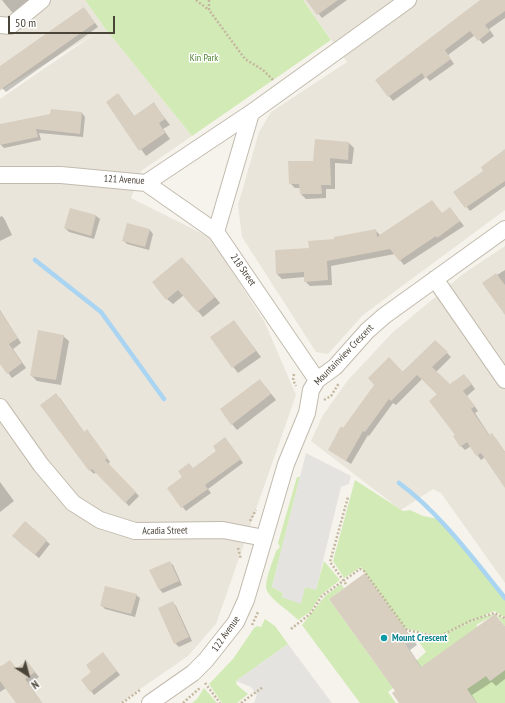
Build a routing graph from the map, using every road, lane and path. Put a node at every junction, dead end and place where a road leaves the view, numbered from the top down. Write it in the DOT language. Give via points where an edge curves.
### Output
graph roads {
  1 [pos="42,0"];
  2 [pos="196,0"];
  3 [pos="209,0"];
  4 [pos="408,0"];
  5 [pos="209,10"];
  6 [pos="0,24"];
  7 [pos="284,90"];
  8 [pos="251,113"];
  9 [pos="0,175"];
  10 [pos="146,184"];
  11 [pos="505,229"];
  12 [pos="216,232"];
  13 [pos="435,279"];
  14 [pos="317,380"];
  15 [pos="341,380"];
  16 [pos="505,380"];
  17 [pos="320,404"];
  18 [pos="0,407"];
  19 [pos="348,497"];
  20 [pos="264,538"];
  21 [pos="238,548"];
  22 [pos="241,563"];
  23 [pos="344,582"];
  24 [pos="505,618"];
  25 [pos="291,628"];
  26 [pos="205,682"];
  27 [pos="263,687"];
  28 [pos="141,690"];
  29 [pos="122,703"];
  30 [pos="150,703"];
  31 [pos="220,703"];
  32 [pos="242,703"];
  1 -- 6 [label="street" via="10,26"];
  2 -- 5 [label="path"];
  3 -- 5 [label="path"];
  4 -- 7 [label="street, 121 Avenue"];
  5 -- 7 [label="path" via="245,59 263,70"];
  7 -- 8 [label="street, 121 Avenue"];
  8 -- 10 [label="street, 121 Avenue"];
  8 -- 12 [label="street"];
  9 -- 10 [label="street, 121 Avenue" via="61,175"];
  10 -- 12 [label="street, 218 Street"];
  11 -- 13 [label="street, Mountainview Crescent"];
  12 -- 14 [label="street, 218 Street"];
  13 -- 14 [label="street, Mountainview Crescent" via="375,323 335,366"];
  13 -- 16 [label="street"];
  14 -- 20 [label="street, Mountainview Crescent" via="310,394 307,413 286,464"];
  15 -- 17 [label="path" via="331,396"];
  18 -- 20 [label="street, Acadia Street" via="72,503 100,520 134,531 222,530"];
  19 -- 23 [label="path" via="330,562"];
  20 -- 30 [label="street, 122 Avenue" via="246,600 228,635 193,673"];
  21 -- 22 [label="path" via="242,557"];
  23 -- 24 [label="path" via="360,570 364,571 404,628 424,634 442,635 494,613"];
  23 -- 25 [label="path" via="322,596 310,614"];
  26 -- 31 [label="path"];
  27 -- 32 [label="path"];
  28 -- 29 [label="path"];
}
